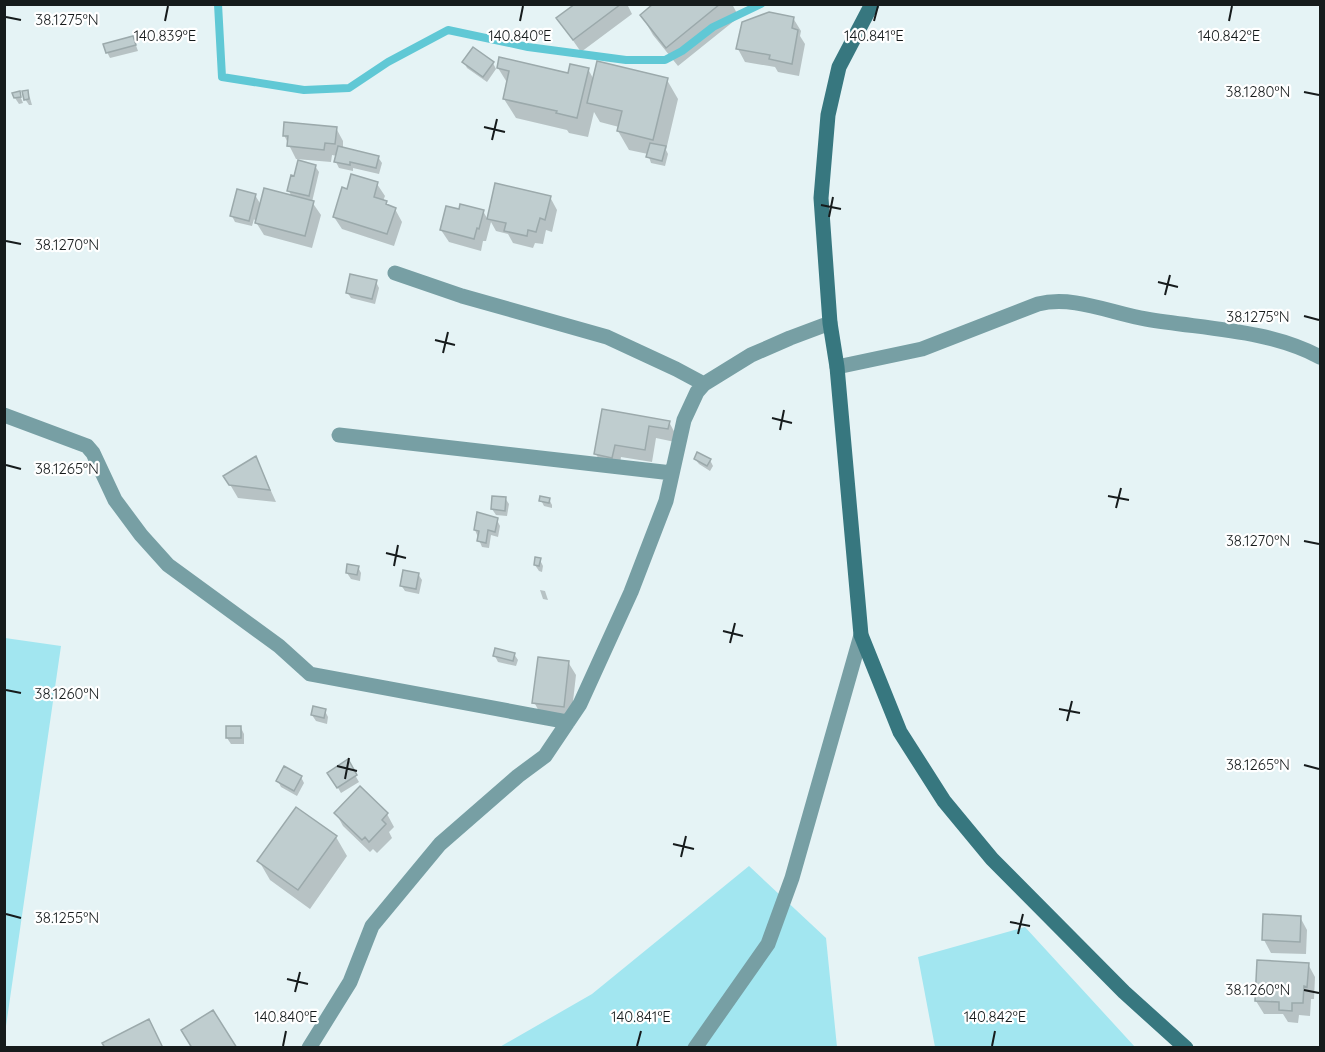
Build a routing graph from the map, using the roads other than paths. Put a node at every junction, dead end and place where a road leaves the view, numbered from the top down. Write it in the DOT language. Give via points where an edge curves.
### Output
graph roads {
  1 [pos="872,4"];
  2 [pos="395,273"];
  3 [pos="830,323"];
  4 [pos="1320,357"];
  5 [pos="837,367"];
  6 [pos="704,384"];
  7 [pos="4,415"];
  8 [pos="339,435"];
  9 [pos="672,473"];
  10 [pos="861,635"];
  11 [pos="568,722"];
  12 [pos="309,1047"];
  13 [pos="695,1047"];
  14 [pos="1186,1047"];
  1 -- 3 [label="street" via="839,67 828,115 822,198"];
  2 -- 6 [label="street" via="607,337"];
  3 -- 5 [label="street"];
  3 -- 6 [label="street" via="751,356"];
  4 -- 5 [label="street" via="1301,347 1245,333 1145,319 1054,300 922,349"];
  5 -- 10 [label="street"];
  6 -- 9 [label="street" via="687,410"];
  7 -- 11 [label="street" via="87,446 115,500 168,565 279,646 310,674"];
  8 -- 9 [label="street"];
  9 -- 11 [label="street" via="666,501 631,592"];
  10 -- 13 [label="street" via="792,878 768,944"];
  10 -- 14 [label="street" via="900,732 944,801 992,859 1124,992"];
  11 -- 12 [label="street" via="546,756 440,844 372,926 350,982"];
}
